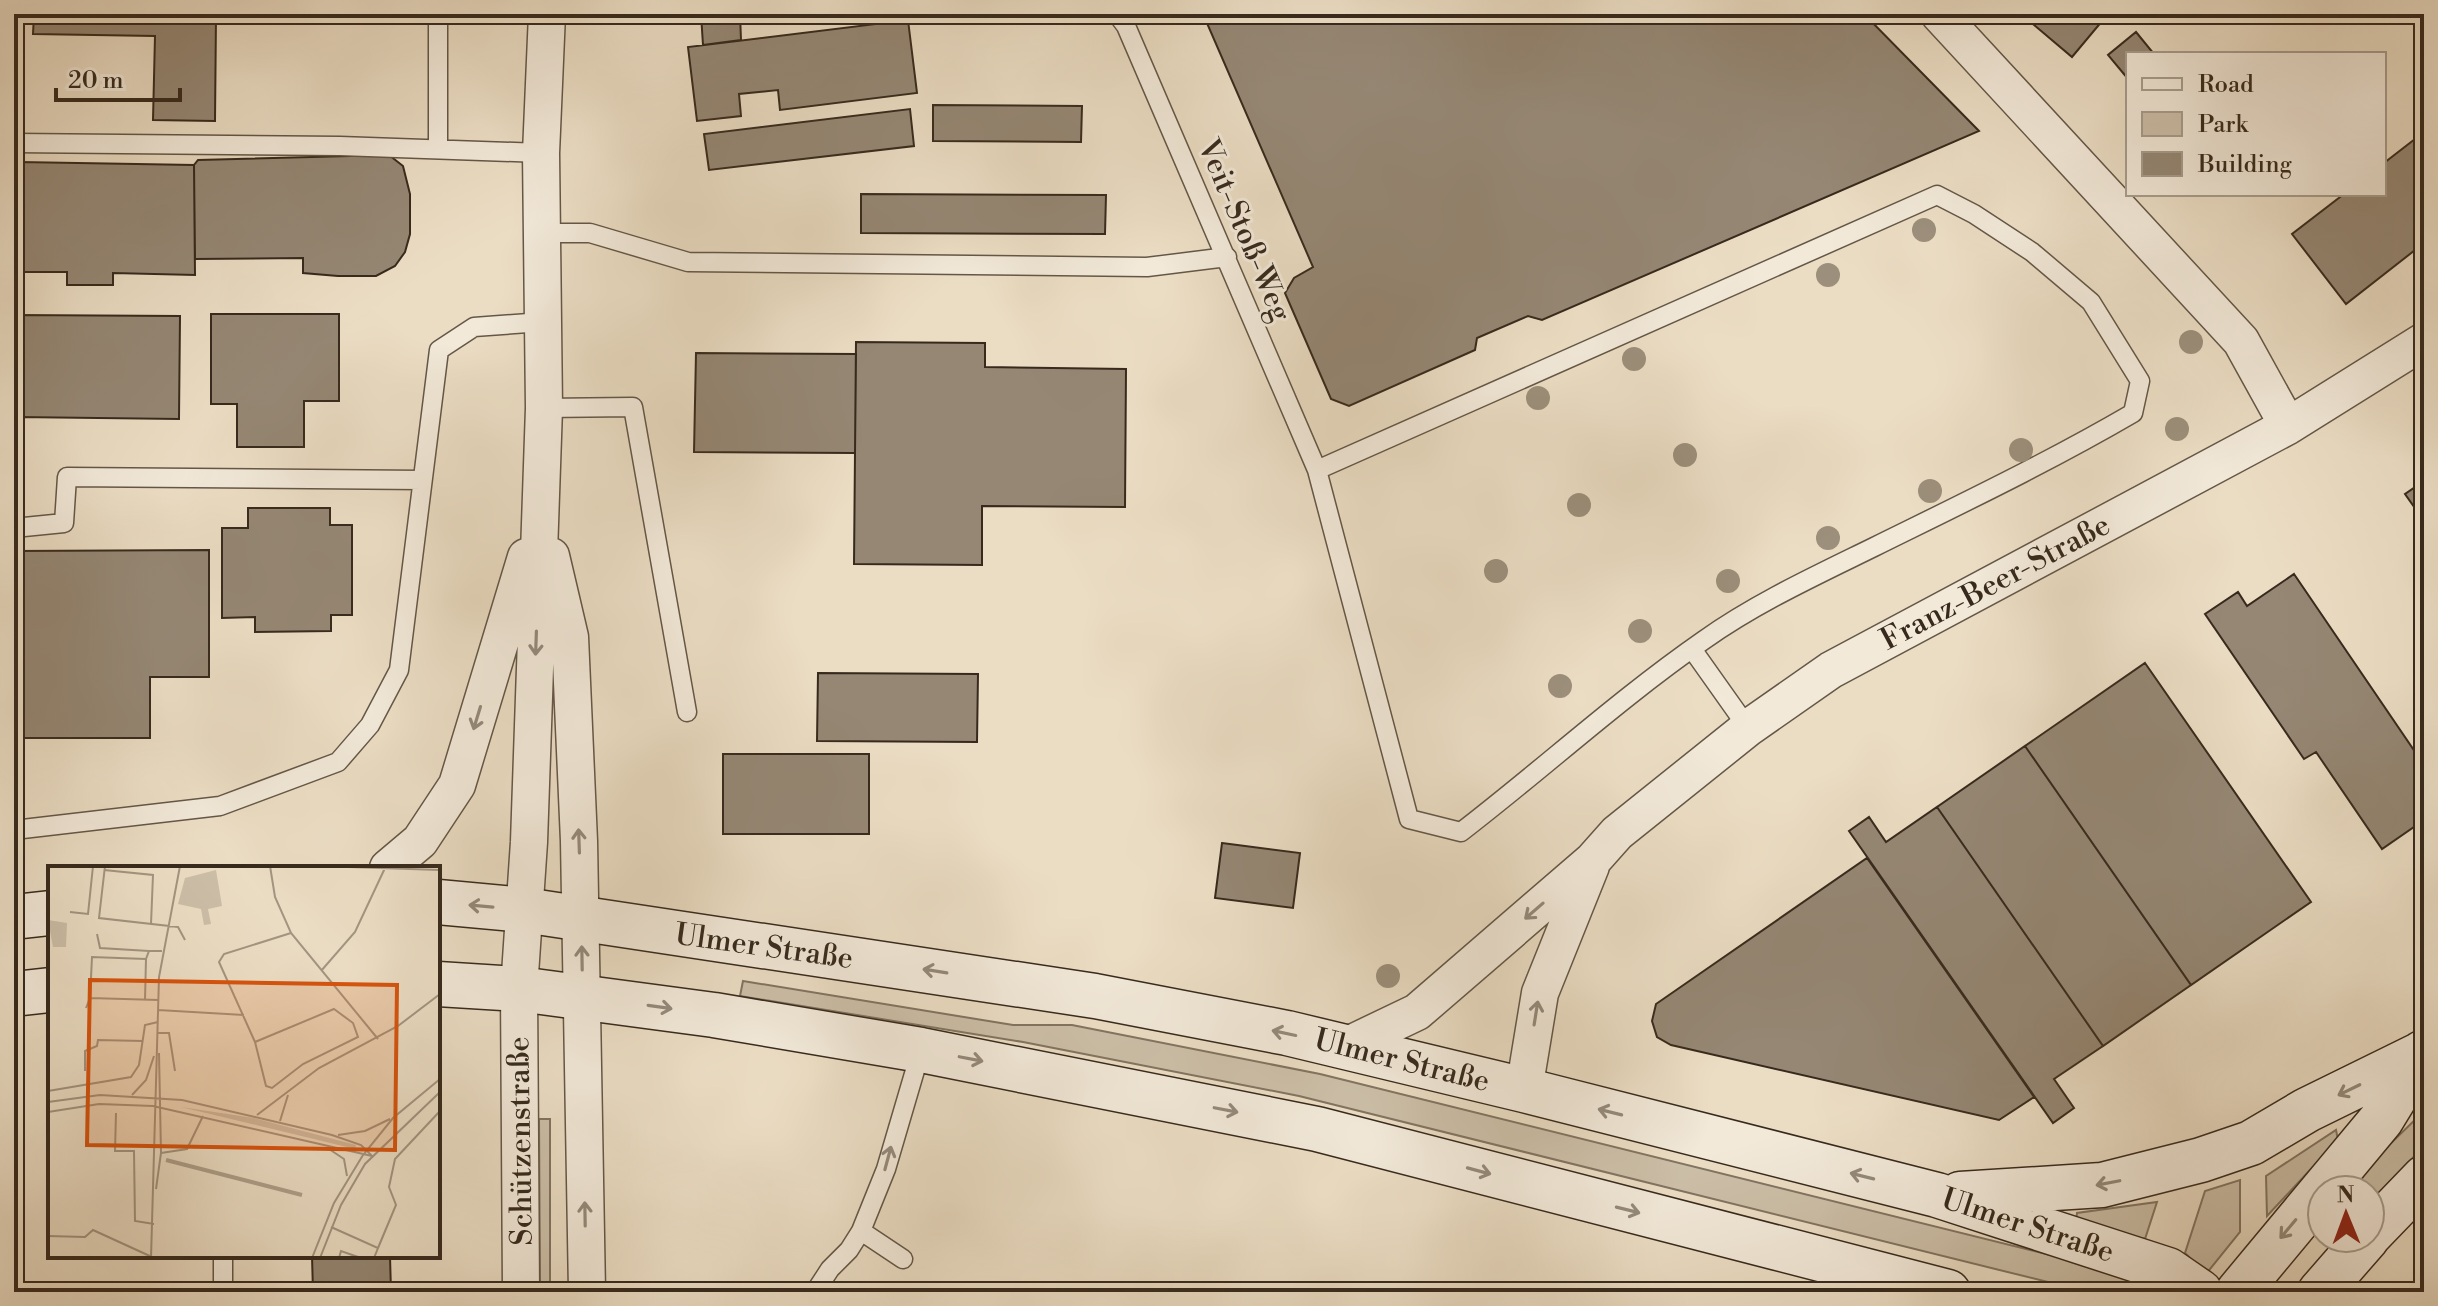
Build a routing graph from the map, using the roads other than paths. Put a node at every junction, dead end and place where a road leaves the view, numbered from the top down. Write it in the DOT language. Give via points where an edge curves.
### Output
graph roads {
  1 [pos="438,14"];
  2 [pos="547,14"];
  3 [pos="1117,14"];
  4 [pos="1939,14"];
  5 [pos="14,143"];
  6 [pos="438,149"];
  7 [pos="541,153"];
  8 [pos="541,233"];
  9 [pos="1227,257"];
  10 [pos="542,313"];
  11 [pos="2424,341"];
  12 [pos="544,408"];
  13 [pos="2288,426"];
  14 [pos="1317,470"];
  15 [pos="422,480"];
  16 [pos="540,509"];
  17 [pos="14,528"];
  18 [pos="1692,649"];
  19 [pos="687,712"];
  20 [pos="1748,728"];
  21 [pos="14,830"];
  22 [pos="1593,860"];
  23 [pos="390,866"];
  24 [pos="440,902"];
  25 [pos="524,910"];
  26 [pos="48,913"];
  27 [pos="14,917"];
  28 [pos="581,919"];
  29 [pos="440,984"];
  30 [pos="519,989"];
  31 [pos="48,990"];
  32 [pos="14,994"];
  33 [pos="582,997"];
  34 [pos="1346,1046"];
  35 [pos="921,1050"];
  36 [pos="2422,1053"];
  37 [pos="1524,1090"];
  38 [pos="2424,1178"];
  39 [pos="1937,1195"];
  40 [pos="2386,1217"];
  41 [pos="861,1231"];
  42 [pos="1787,1251"];
  43 [pos="2353,1254"];
  44 [pos="223,1258"];
  45 [pos="903,1259"];
  46 [pos="223,1292"];
  47 [pos="521,1292"];
  48 [pos="587,1292"];
  49 [pos="815,1292"];
  50 [pos="1876,1292"];
  51 [pos="1948,1292"];
  52 [pos="2200,1292"];
  53 [pos="2238,1292"];
  54 [pos="2320,1292"];
  1 -- 6 [label="lane"];
  2 -- 7 [label="street"];
  3 -- 9 [label="lane, Veit-Stoß-Weg"];
  4 -- 13 [label="street" via="2241,341"];
  5 -- 6 [label="lane"];
  6 -- 7 [label="lane"];
  7 -- 8 [label="street"];
  8 -- 9 [label="lane" via="590,233 688,262 1147,267"];
  8 -- 10 [label="street"];
  9 -- 14 [label="lane, Veit-Stoß-Weg"];
  10 -- 12 [label="street"];
  10 -- 15 [label="lane" via="474,327 439,350"];
  11 -- 13 [label="street, Franz-Beer-Straße"];
  12 -- 16 [label="street"];
  12 -- 19 [label="lane" via="633,407"];
  13 -- 20 [label="street, Franz-Beer-Straße" via="1831,670"];
  14 -- 18 [label="lane, Veit-Stoß-Weg" via="1409,819 1461,832"];
  14 -- 18 [label="lane" via="1937,195 2032,252 2091,302 2140,381 2133,413 1793,586"];
  15 -- 17 [label="lane" via="67,477 64,523"];
  15 -- 21 [label="lane" via="399,670 370,725 338,762 220,806"];
  16 -- 23 [label="street, one-way" via="457,785 420,841"];
  16 -- 25 [label="street, one-way"];
  28 -- 16 [label="street, one-way" via="570,637"];
  18 -- 20 [label="lane"];
  20 -- 22 [label="street, Franz-Beer-Straße" via="1617,833"];
  22 -- 34 [label="street, Franz-Beer-Straße, one-way" via="1417,1012"];
  37 -- 22 [label="street, Franz-Beer-Straße, one-way" via="1540,993"];
  25 -- 24 [label="main road, Ulmer Straße, one-way"];
  25 -- 28 [label="main road, Ulmer Straße"];
  25 -- 30 [label="street"];
  26 -- 27 [label="main road"];
  33 -- 28 [label="street, one-way"];
  34 -- 28 [label="main road, Ulmer Straße, one-way" via="1095,996"];
  29 -- 30 [label="main road"];
  30 -- 33 [label="main road"];
  30 -- 47 [label="street, Schützenstraße"];
  31 -- 32 [label="main road"];
  33 -- 35 [label="main road, one-way"];
  48 -- 33 [label="street, one-way"];
  34 -- 37 [label="main road, Ulmer Straße"];
  41 -- 35 [label="lane, one-way" via="886,1169"];
  35 -- 42 [label="main road, one-way" via="1317,1129"];
  36 -- 39 [label="main road, one-way" via="2251,1143 2201,1160 2102,1185"];
  36 -- 53 [label="main road, one-way" via="2381,1120"];
  39 -- 37 [label="main road, Ulmer Straße, one-way"];
  38 -- 40 [label="main road"];
  39 -- 52 [label="main road, Ulmer Straße" via="2168,1270"];
  41 -- 45 [label="lane"];
  41 -- 49 [label="lane"];
  42 -- 50 [label="main road"];
  42 -- 51 [label="main road"];
  43 -- 54 [label="main road"];
  44 -- 46 [label="lane"];
}
